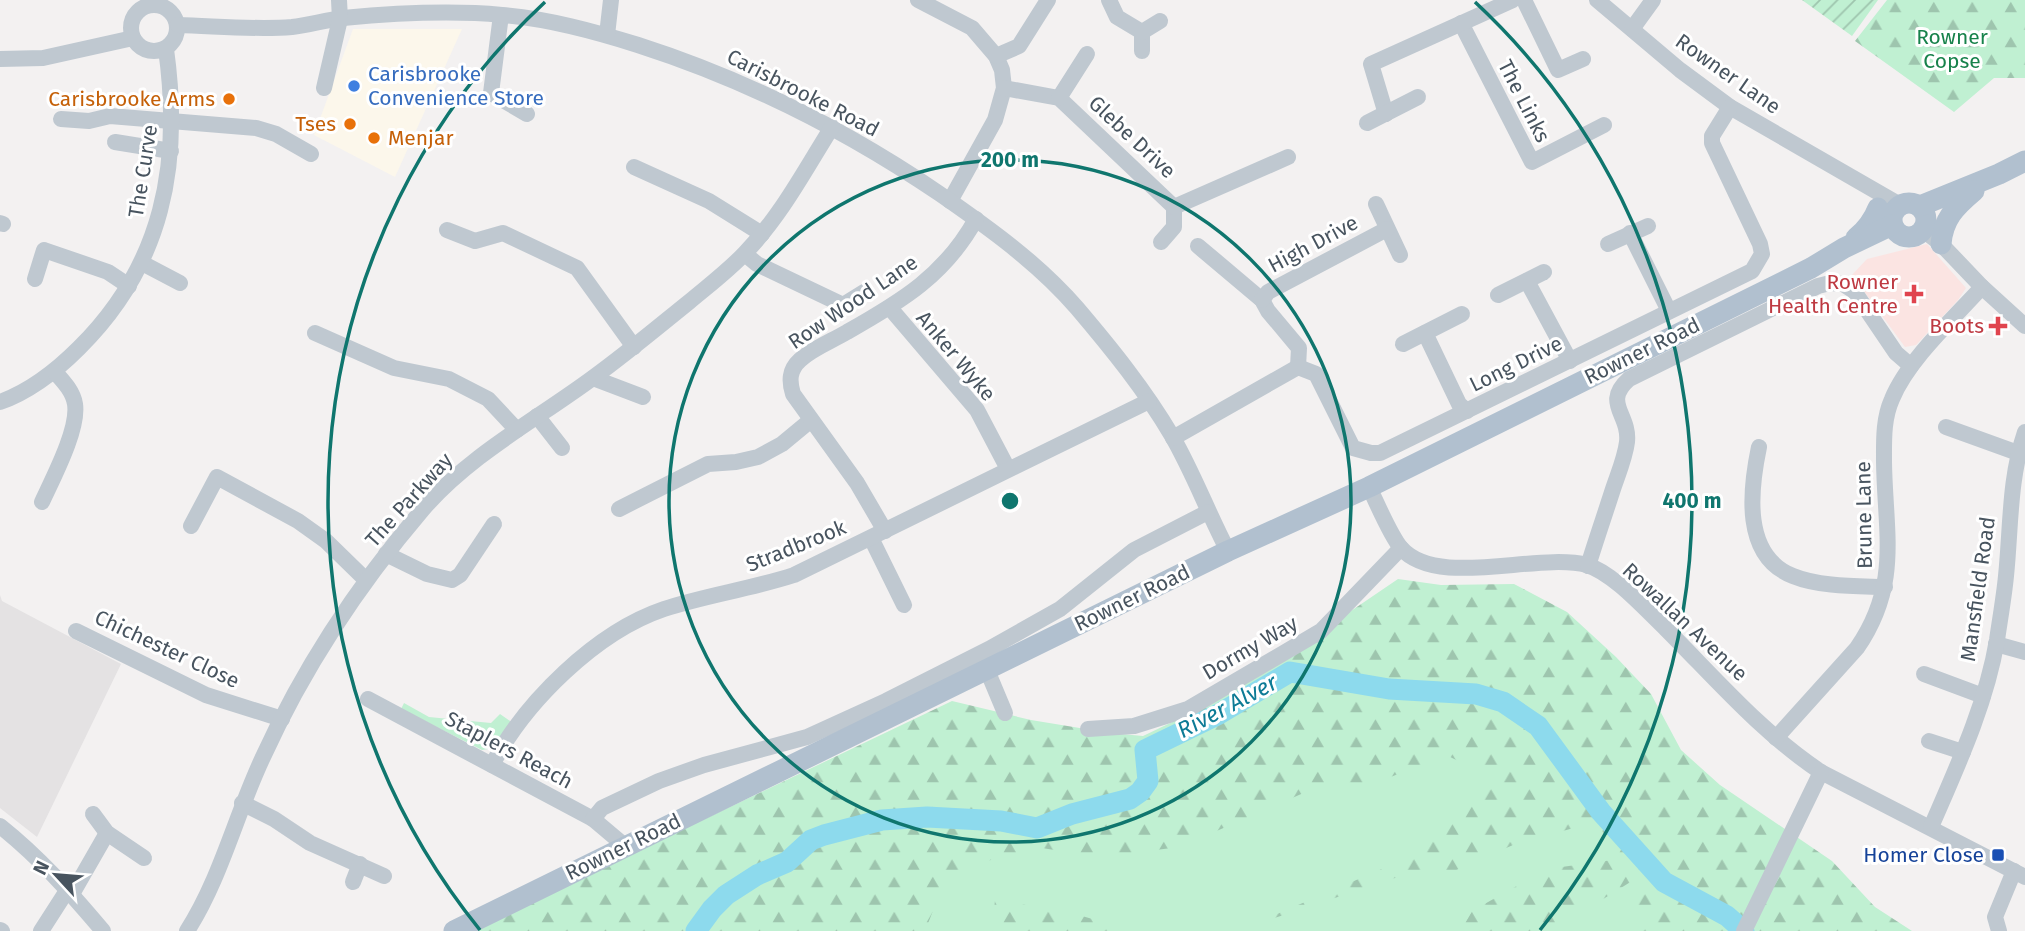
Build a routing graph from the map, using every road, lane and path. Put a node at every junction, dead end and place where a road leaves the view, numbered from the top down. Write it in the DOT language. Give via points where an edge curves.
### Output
graph roads {
  1 [pos="339,0"];
  2 [pos="611,0"];
  3 [pos="918,0"];
  4 [pos="1048,0"];
  5 [pos="1109,0"];
  6 [pos="1513,0"];
  7 [pos="1524,0"];
  8 [pos="1597,0"];
  9 [pos="1653,0"];
  10 [pos="153,2"];
  11 [pos="501,15"];
  12 [pos="340,19"];
  13 [pos="1160,21"];
  14 [pos="1461,23"];
  15 [pos="178,25"];
  16 [pos="1632,29"];
  17 [pos="1142,32"];
  18 [pos="607,35"];
  19 [pos="132,38"];
  20 [pos="166,49"];
  21 [pos="1142,51"];
  22 [pos="1087,54"];
  23 [pos="996,56"];
  24 [pos="1583,59"];
  25 [pos="0,60"];
  26 [pos="324,88"];
  27 [pos="1004,88"];
  28 [pos="1059,97"];
  29 [pos="1418,97"];
  30 [pos="1730,107"];
  31 [pos="527,114"];
  32 [pos="1386,114"];
  33 [pos="61,119"];
  34 [pos="173,122"];
  35 [pos="1367,123"];
  36 [pos="1605,125"];
  37 [pos="832,127"];
  38 [pos="115,142"];
  39 [pos="171,150"];
  40 [pos="311,154"];
  41 [pos="1288,157"];
  42 [pos="2025,161"];
  43 [pos="634,167"];
  44 [pos="1842,170"];
  45 [pos="1999,174"];
  46 [pos="1973,191"];
  47 [pos="950,201"];
  48 [pos="1376,204"];
  49 [pos="1174,207"];
  50 [pos="976,219"];
  51 [pos="1905,219"];
  52 [pos="1648,226"];
  53 [pos="1387,229"];
  54 [pos="447,230"];
  55 [pos="1630,233"];
  56 [pos="762,234"];
  57 [pos="1161,242"];
  58 [pos="1608,244"];
  59 [pos="1941,244"];
  60 [pos="1198,246"];
  61 [pos="745,254"];
  62 [pos="1400,255"];
  63 [pos="142,263"];
  64 [pos="1811,268"];
  65 [pos="1544,272"];
  66 [pos="34,279"];
  67 [pos="1527,281"];
  68 [pos="180,283"];
  69 [pos="129,286"];
  70 [pos="1982,287"];
  71 [pos="864,292"];
  72 [pos="1498,295"];
  73 [pos="1262,300"];
  74 [pos="890,308"];
  75 [pos="1669,311"];
  76 [pos="1462,314"];
  77 [pos="2025,327"];
  78 [pos="316,333"];
  79 [pos="1424,333"];
  80 [pos="1403,344"];
  81 [pos="634,347"];
  82 [pos="1570,361"];
  83 [pos="1911,366"];
  84 [pos="1298,367"];
  85 [pos="55,372"];
  86 [pos="593,378"];
  87 [pos="643,397"];
  88 [pos="1149,401"];
  89 [pos="0,402"];
  90 [pos="1468,411"];
  91 [pos="537,416"];
  92 [pos="811,420"];
  93 [pos="1946,427"];
  94 [pos="517,430"];
  95 [pos="2025,432"];
  96 [pos="1173,438"];
  97 [pos="1759,447"];
  98 [pos="562,448"];
  99 [pos="2018,453"];
  100 [pos="1008,469"];
  101 [pos="1369,487"];
  102 [pos="42,502"];
  103 [pos="619,509"];
  104 [pos="1208,512"];
  105 [pos="495,525"];
  106 [pos="191,526"];
  107 [pos="878,535"];
  108 [pos="1401,548"];
  109 [pos="1228,551"];
  110 [pos="386,554"];
  111 [pos="1588,566"];
  112 [pos="366,580"];
  113 [pos="1885,587"];
  114 [pos="904,605"];
  115 [pos="76,631"];
  116 [pos="1996,644"];
  117 [pos="2025,652"];
  118 [pos="987,670"];
  119 [pos="1924,674"];
  120 [pos="1983,696"];
  121 [pos="368,699"];
  122 [pos="1005,713"];
  123 [pos="282,719"];
  124 [pos="1088,729"];
  125 [pos="1776,738"];
  126 [pos="1929,741"];
  127 [pos="1963,752"];
  128 [pos="492,765"];
  129 [pos="1821,772"];
  130 [pos="242,803"];
  131 [pos="93,814"];
  132 [pos="593,819"];
  133 [pos="0,826"];
  134 [pos="1931,827"];
  135 [pos="107,833"];
  136 [pos="625,846"];
  137 [pos="144,858"];
  138 [pos="360,864"];
  139 [pos="2019,874"];
  140 [pos="384,876"];
  141 [pos="353,882"];
  142 [pos="70,892"];
  143 [pos="41,931"];
  144 [pos="103,931"];
  145 [pos="187,931"];
  146 [pos="454,931"];
  147 [pos="1744,931"];
  148 [pos="1999,931"];
  1 -- 12 [label="street"];
  2 -- 18 [label="street"];
  3 -- 23 [label="street" via="972,28"];
  4 -- 23 [label="street" via="1019,46"];
  5 -- 17 [label="street" via="1114,21"];
  6 -- 14 [label="street"];
  7 -- 24 [label="street" via="1558,69"];
  8 -- 16 [label="street, Rowner Lane"];
  9 -- 16 [label="street"];
  10 -- 15 [label="street" via="172,12"];
  10 -- 19 [label="street" via="132,20"];
  11 -- 12 [label="street, Carisbrooke Road" via="416,12"];
  11 -- 18 [label="street, Carisbrooke Road"];
  11 -- 31 [label="street" via="491,93"];
  12 -- 15 [label="street, Carisbrooke Road" via="293,27"];
  12 -- 26 [label="street"];
  13 -- 17 [label="street"];
  14 -- 32 [label="street" via="1371,64"];
  14 -- 36 [label="street, The Links" via="1531,162"];
  15 -- 20 [label="street" via="177,36"];
  16 -- 30 [label="street, Rowner Lane"];
  17 -- 21 [label="street"];
  18 -- 37 [label="street, Carisbrooke Road" via="727,77"];
  19 -- 20 [label="street" via="145,50"];
  19 -- 25 [label="street" via="43,58"];
  20 -- 34 [label="street, The Curve"];
  22 -- 28 [label="street, Glebe Drive"];
  23 -- 27 [label="street"];
  27 -- 28 [label="street, Glebe Drive"];
  27 -- 47 [label="street" via="995,120"];
  28 -- 49 [label="street, Glebe Drive"];
  29 -- 32 [label="street"];
  30 -- 44 [label="street, Rowner Lane"];
  30 -- 75 [label="street, Long Drive" via="1712,143 1762,254 1752,271"];
  32 -- 35 [label="street"];
  33 -- 34 [label="street"];
  34 -- 39 [label="street, The Curve"];
  34 -- 40 [label="street" via="256,128"];
  37 -- 47 [label="street, Carisbrooke Road"];
  37 -- 56 [label="street, The Parkway"];
  38 -- 39 [label="street"];
  39 -- 63 [label="street, The Curve" via="164,194"];
  41 -- 49 [label="street, Glebe Drive"];
  42 -- 45 [label="main road, Rowner Road"];
  43 -- 56 [label="street" via="709,201"];
  44 -- 51 [label="street, Rowner Lane"];
  44 -- 51 [label="street, Rowner Lane"];
  45 -- 46 [label="main road, Rowner Road"];
  45 -- 51 [label="main road, Rowner Road"];
  46 -- 51 [label="main road, Rowner Road"];
  46 -- 59 [label="main road" via="1944,222"];
  47 -- 50 [label="street, Carisbrooke Road"];
  48 -- 53 [label="street, High Drive"];
  49 -- 57 [label="street, Glebe Drive" via="1174,227"];
  50 -- 74 [label="street, Row Wood Lane" via="938,271"];
  50 -- 88 [label="street, Carisbrooke Road" via="1074,305"];
  51 -- 59 [label="street, Rowner Lane"];
  51 -- 64 [label="main road, Rowner Road"];
  51 -- 64 [label="main road, Rowner Road" via="1847,258"];
  52 -- 55 [label="street"];
  53 -- 62 [label="street, High Drive"];
  53 -- 73 [label="street, High Drive" via="1268,292"];
  54 -- 81 [label="street" via="475,241 503,233 577,268"];
  55 -- 58 [label="street"];
  55 -- 75 [label="street"];
  56 -- 61 [label="street, The Parkway"];
  59 -- 70 [label="street, Rowner Lane"];
  60 -- 73 [label="street"];
  61 -- 71 [label="street" via="843,305"];
  61 -- 81 [label="street, The Parkway"];
  63 -- 68 [label="street"];
  63 -- 69 [label="street, The Curve"];
  64 -- 101 [label="main road, Rowner Road"];
  65 -- 67 [label="street"];
  66 -- 69 [label="street" via="44,250 108,272"];
  67 -- 72 [label="street"];
  67 -- 82 [label="street"];
  69 -- 85 [label="street, The Curve" via="112,312"];
  70 -- 77 [label="street, Rowner Lane"];
  70 -- 83 [label="street, Brune Lane"];
  73 -- 84 [label="street" via="1299,348"];
  74 -- 92 [label="street, Row Wood Lane" via="802,358 791,372 793,394"];
  74 -- 100 [label="street, Anker Wyke" via="977,410"];
  75 -- 82 [label="street, Long Drive"];
  76 -- 79 [label="street"];
  78 -- 94 [label="street" via="394,368 449,379 488,399"];
  79 -- 80 [label="street"];
  79 -- 90 [label="street" via="1459,404"];
  81 -- 86 [label="street, The Parkway"];
  82 -- 90 [label="street, Long Drive"];
  83 -- 111 [label="street" via="1896,353 1854,292 1843,284 1830,283 1629,379 1616,396 1627,441"];
  83 -- 113 [label="street, Brune Lane" via="1892,398 1884,432 1889,558"];
  84 -- 90 [label="street, Long Drive" via="1315,374 1353,448 1371,453 1380,453"];
  84 -- 96 [label="street"];
  85 -- 89 [label="street, The Curve"];
  85 -- 102 [label="street" via="71,391 76,406 65,452"];
  86 -- 87 [label="street"];
  86 -- 91 [label="street, The Parkway"];
  88 -- 96 [label="street, Carisbrooke Road"];
  88 -- 100 [label="street, Stradbrook"];
  91 -- 94 [label="street, The Parkway"];
  91 -- 98 [label="street"];
  92 -- 103 [label="street" via="758,457 708,464"];
  92 -- 107 [label="street, Row Wood Lane" via="856,483"];
  93 -- 99 [label="street"];
  94 -- 110 [label="street, The Parkway" via="447,483"];
  95 -- 99 [label="street, Mansfield Road"];
  96 -- 104 [label="street, Carisbrooke Road"];
  97 -- 113 [label="street" via="1751,484 1755,531 1769,559 1793,576 1836,585"];
  99 -- 116 [label="street, Mansfield Road"];
  100 -- 107 [label="street, Stradbrook"];
  101 -- 108 [label="street"];
  101 -- 109 [label="main road, Rowner Road"];
  104 -- 109 [label="street, Carisbrooke Road"];
  104 -- 132 [label="street" via="1134,550 1060,609 886,701 807,737 659,781 603,808"];
  105 -- 110 [label="street" via="452,580 427,574"];
  106 -- 112 [label="street" via="217,477 298,521"];
  107 -- 114 [label="street, Row Wood Lane"];
  107 -- 128 [label="street, Stradbrook" via="794,575 661,610 631,624 569,668 541,695"];
  108 -- 111 [label="street, Rowallan Avenue" via="1430,565 1450,568"];
  108 -- 124 [label="street, Dormy Way" via="1321,631 1188,709 1135,726"];
  109 -- 118 [label="main road, Rowner Road"];
  110 -- 112 [label="street, The Parkway"];
  111 -- 125 [label="street, Rowallan Avenue" via="1607,576 1647,611"];
  112 -- 123 [label="street, The Parkway" via="328,636"];
  113 -- 125 [label="street, Brune Lane" via="1873,622 1857,648"];
  115 -- 123 [label="street, Chichester Close" via="206,695"];
  116 -- 117 [label="street"];
  116 -- 120 [label="street, Mansfield Road"];
  118 -- 122 [label="street"];
  118 -- 136 [label="main road, Rowner Road"];
  119 -- 120 [label="street"];
  120 -- 127 [label="street, Mansfield Road"];
  121 -- 128 [label="street, Staplers Reach"];
  123 -- 130 [label="street, The Parkway"];
  125 -- 129 [label="street, Rowallan Avenue"];
  126 -- 127 [label="street"];
  127 -- 134 [label="street, Mansfield Road"];
  128 -- 132 [label="street, Staplers Reach"];
  129 -- 134 [label="street, Rowallan Avenue"];
  129 -- 147 [label="street"];
  130 -- 138 [label="street"];
  130 -- 145 [label="street, The Parkway" via="213,883"];
  131 -- 135 [label="street"];
  132 -- 136 [label="street, Staplers Reach"];
  133 -- 142 [label="street"];
  134 -- 139 [label="street, Rowallan Avenue"];
  135 -- 137 [label="street"];
  135 -- 142 [label="street"];
  136 -- 146 [label="main road, Rowner Road"];
  138 -- 140 [label="street"];
  138 -- 141 [label="street"];
  139 -- 148 [label="street" via="1995,917"];
  142 -- 143 [label="street"];
  142 -- 144 [label="street"];
}
